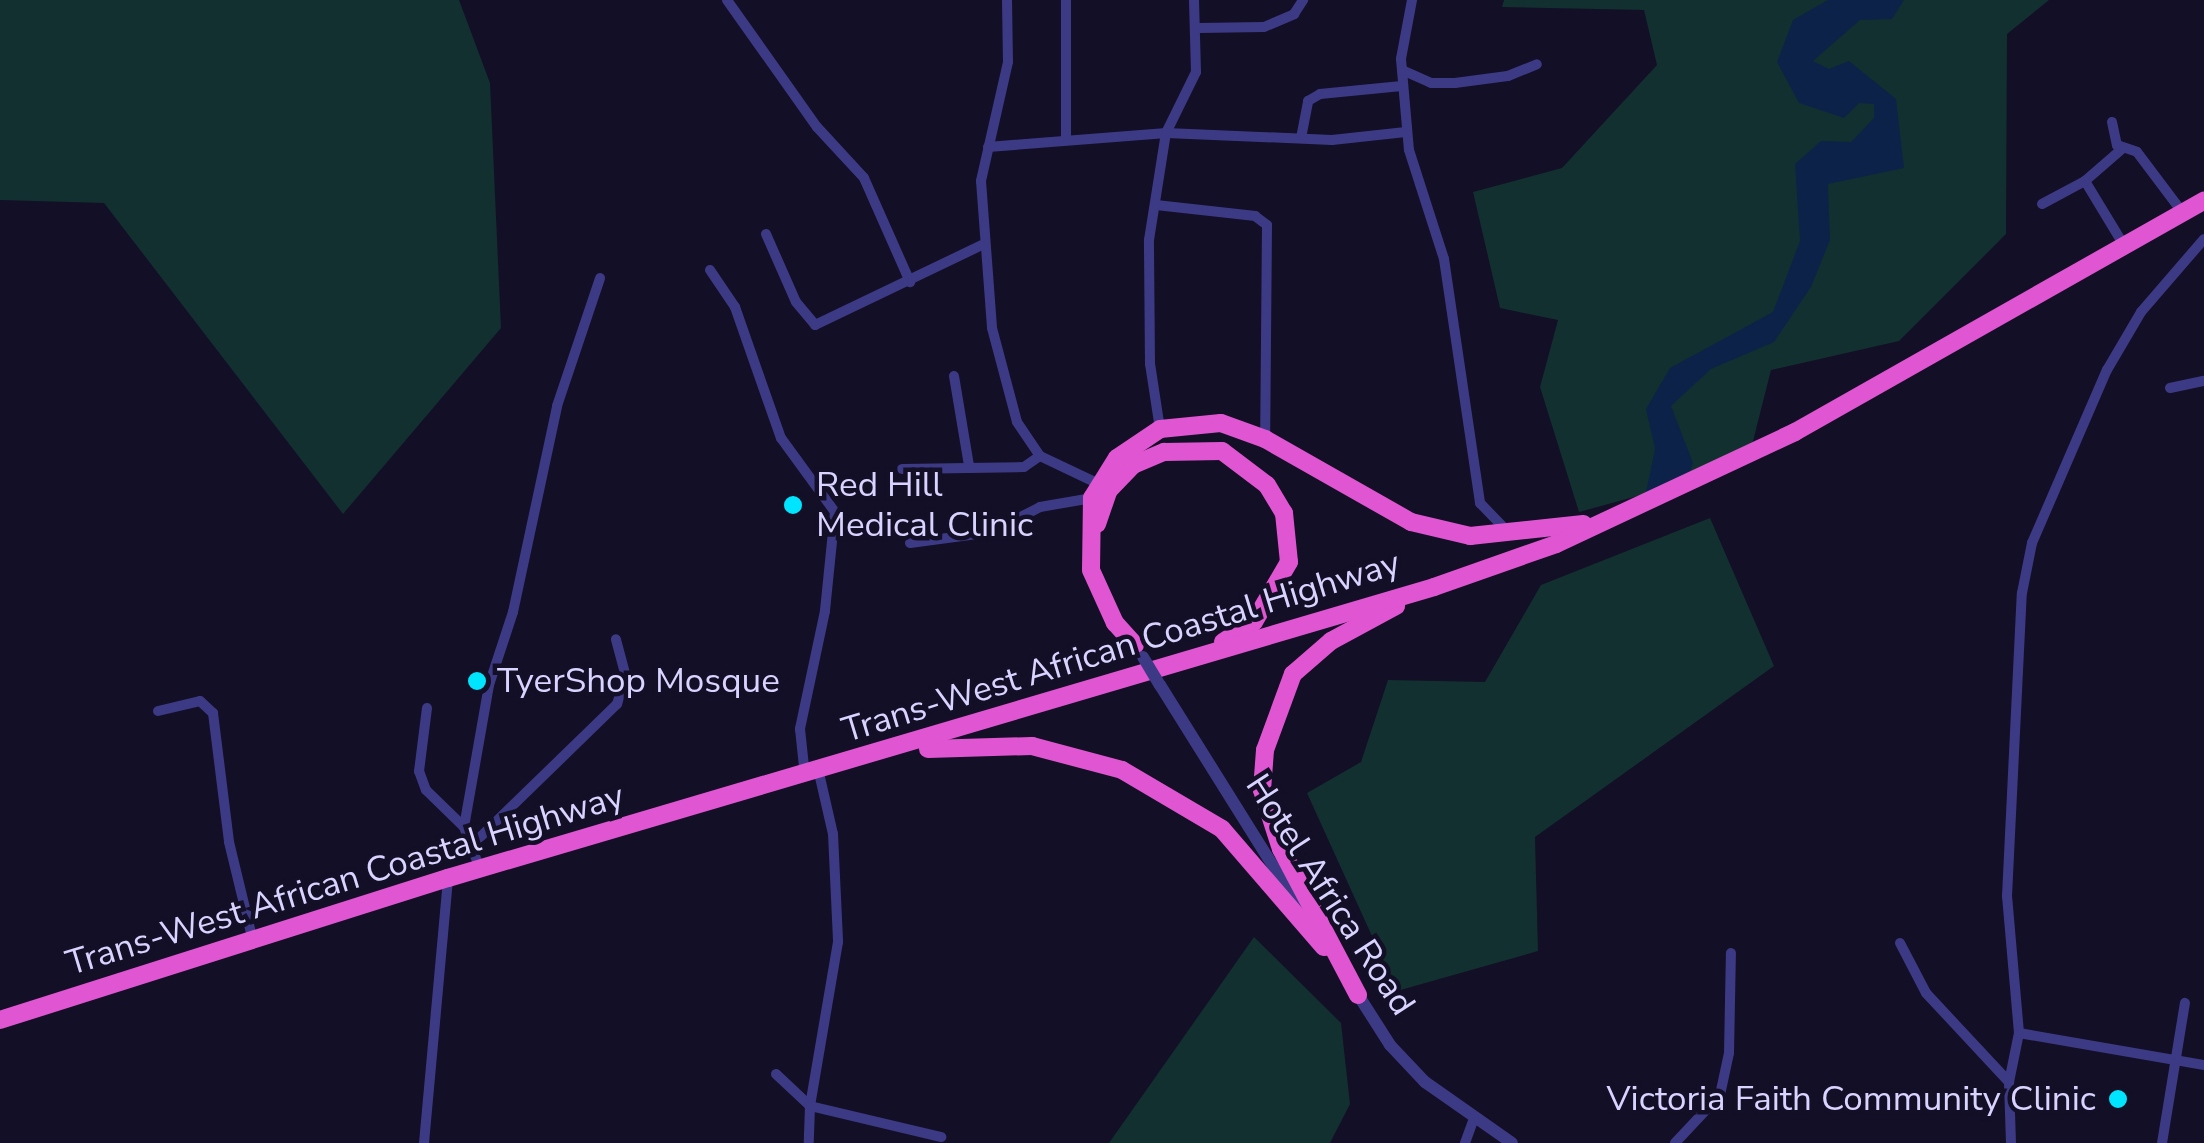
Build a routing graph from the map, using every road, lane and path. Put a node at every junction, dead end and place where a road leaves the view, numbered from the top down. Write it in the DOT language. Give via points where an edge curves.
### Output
graph roads {
  1 [pos="727,0"];
  2 [pos="1007,0"];
  3 [pos="1066,0"];
  4 [pos="1194,0"];
  5 [pos="1303,0"];
  6 [pos="1412,0"];
  7 [pos="1198,28"];
  8 [pos="1537,64"];
  9 [pos="1402,70"];
  10 [pos="1402,86"];
  11 [pos="2112,122"];
  12 [pos="1166,132"];
  13 [pos="1406,132"];
  14 [pos="1066,137"];
  15 [pos="1300,138"];
  16 [pos="988,147"];
  17 [pos="2123,148"];
  18 [pos="2085,181"];
  19 [pos="2204,201"];
  20 [pos="2042,204"];
  21 [pos="1156,205"];
  22 [pos="2184,213"];
  23 [pos="766,234"];
  24 [pos="2204,239"];
  25 [pos="982,245"];
  26 [pos="2124,247"];
  27 [pos="710,270"];
  28 [pos="600,278"];
  29 [pos="910,282"];
  30 [pos="954,376"];
  31 [pos="2204,381"];
  32 [pos="2170,388"];
  33 [pos="1160,429"];
  34 [pos="1265,439"];
  35 [pos="1040,456"];
  36 [pos="969,466"];
  37 [pos="902,468"];
  38 [pos="1095,491"];
  39 [pos="1618,516"];
  40 [pos="1512,536"];
  41 [pos="910,543"];
  42 [pos="1434,587"];
  43 [pos="616,639"];
  44 [pos="1139,651"];
  45 [pos="1178,665"];
  46 [pos="427,708"];
  47 [pos="158,711"];
  48 [pos="819,773"];
  49 [pos="464,827"];
  50 [pos="472,846"];
  51 [pos="480,869"];
  52 [pos="448,878"];
  53 [pos="253,942"];
  54 [pos="1900,944"];
  55 [pos="1324,947"];
  56 [pos="1731,953"];
  57 [pos="1358,996"];
  58 [pos="2185,1002"];
  59 [pos="0,1020"];
  60 [pos="2019,1033"];
  61 [pos="2175,1059"];
  62 [pos="2204,1065"];
  63 [pos="776,1074"];
  64 [pos="2009,1082"];
  65 [pos="810,1106"];
  66 [pos="1474,1118"];
  67 [pos="941,1137"];
  68 [pos="424,1143"];
  69 [pos="809,1143"];
  70 [pos="1465,1143"];
  71 [pos="1512,1143"];
  72 [pos="1676,1143"];
  73 [pos="2011,1143"];
  74 [pos="2162,1143"];
  1 -- 29 [label="street" via="807,114 864,178"];
  2 -- 16 [label="street" via="1008,62"];
  3 -- 14 [label="street"];
  4 -- 7 [label="street"];
  5 -- 7 [label="street" via="1294,14 1264,27"];
  6 -- 9 [label="street"];
  7 -- 12 [label="street" via="1196,72"];
  8 -- 9 [label="street" via="1508,76 1455,83 1431,84"];
  9 -- 10 [label="street"];
  10 -- 13 [label="street"];
  10 -- 15 [label="street" via="1320,94 1308,101"];
  11 -- 17 [label="street"];
  12 -- 14 [label="street"];
  12 -- 15 [label="street"];
  12 -- 21 [label="street"];
  13 -- 15 [label="street"];
  13 -- 40 [label="street" via="1444,259 1480,503"];
  14 -- 16 [label="street"];
  16 -- 25 [label="street"];
  17 -- 18 [label="street"];
  17 -- 22 [label="street" via="2137,152"];
  18 -- 20 [label="street"];
  18 -- 26 [label="street"];
  19 -- 22 [label="highway, Trans-West African Coastal Highway"];
  21 -- 33 [label="street" via="1146,285"];
  21 -- 34 [label="street" via="1255,216 1268,225"];
  22 -- 26 [label="highway, Trans-West African Coastal Highway"];
  23 -- 29 [label="street" via="796,302 815,326"];
  24 -- 60 [label="street" via="2141,312 2107,370 2032,543 2022,593 2008,896"];
  25 -- 29 [label="street"];
  25 -- 35 [label="street" via="1017,422"];
  26 -- 39 [label="highway, Trans-West African Coastal Highway" via="1795,432"];
  27 -- 48 [label="street" via="734,307 781,438 835,512 825,611 800,729"];
  28 -- 49 [label="street" via="557,406 513,612 490,685"];
  30 -- 36 [label="street"];
  31 -- 32 [label="street"];
  33 -- 34 [label="highway" via="1221,423"];
  33 -- 38 [label="highway" via="1117,458"];
  34 -- 40 [label="highway" via="1411,522 1470,536"];
  35 -- 36 [label="street" via="1024,467"];
  35 -- 38 [label="street"];
  36 -- 37 [label="street"];
  38 -- 41 [label="street" via="1040,507 992,532"];
  38 -- 44 [label="highway" via="1091,570 1115,623"];
  39 -- 40 [label="highway"];
  39 -- 42 [label="highway, Trans-West African Coastal Highway"];
  42 -- 45 [label="highway, Trans-West African Coastal Highway"];
  42 -- 57 [label="highway" via="1331,640 1293,674 1265,750 1262,790 1281,849"];
  43 -- 50 [label="street" via="626,677 617,704"];
  44 -- 45 [label="highway" via="1098,565 1099,513 1109,490 1133,465 1164,452 1222,451 1267,485 1284,513 1288,562 1254,622"];
  44 -- 55 [label="street, Hotel Africa Road, bridge"];
  45 -- 48 [label="highway, Trans-West African Coastal Highway"];
  46 -- 49 [label="street" via="420,770 426,790"];
  47 -- 53 [label="street" via="200,701 213,713 229,842"];
  48 -- 51 [label="highway, Trans-West African Coastal Highway"];
  48 -- 55 [label="highway" via="980,744 1032,746 1122,770 1230,836"];
  48 -- 65 [label="street" via="833,834 838,942"];
  49 -- 50 [label="street"];
  50 -- 51 [label="street"];
  51 -- 52 [label="highway, Trans-West African Coastal Highway"];
  52 -- 53 [label="highway, Trans-West African Coastal Highway"];
  52 -- 68 [label="street"];
  53 -- 59 [label="highway, Trans-West African Coastal Highway"];
  54 -- 64 [label="street" via="1926,994"];
  55 -- 57 [label="street, Hotel Africa Road"];
  56 -- 72 [label="street" via="1730,1053 1720,1094"];
  57 -- 66 [label="street, Hotel Africa Road" via="1414,1070"];
  58 -- 61 [label="street"];
  60 -- 61 [label="street"];
  60 -- 64 [label="street"];
  61 -- 62 [label="street"];
  61 -- 74 [label="street"];
  63 -- 65 [label="street"];
  64 -- 73 [label="street"];
  65 -- 67 [label="street"];
  65 -- 69 [label="street"];
  66 -- 70 [label="street"];
  66 -- 71 [label="street, Hotel Africa Road"];
}
